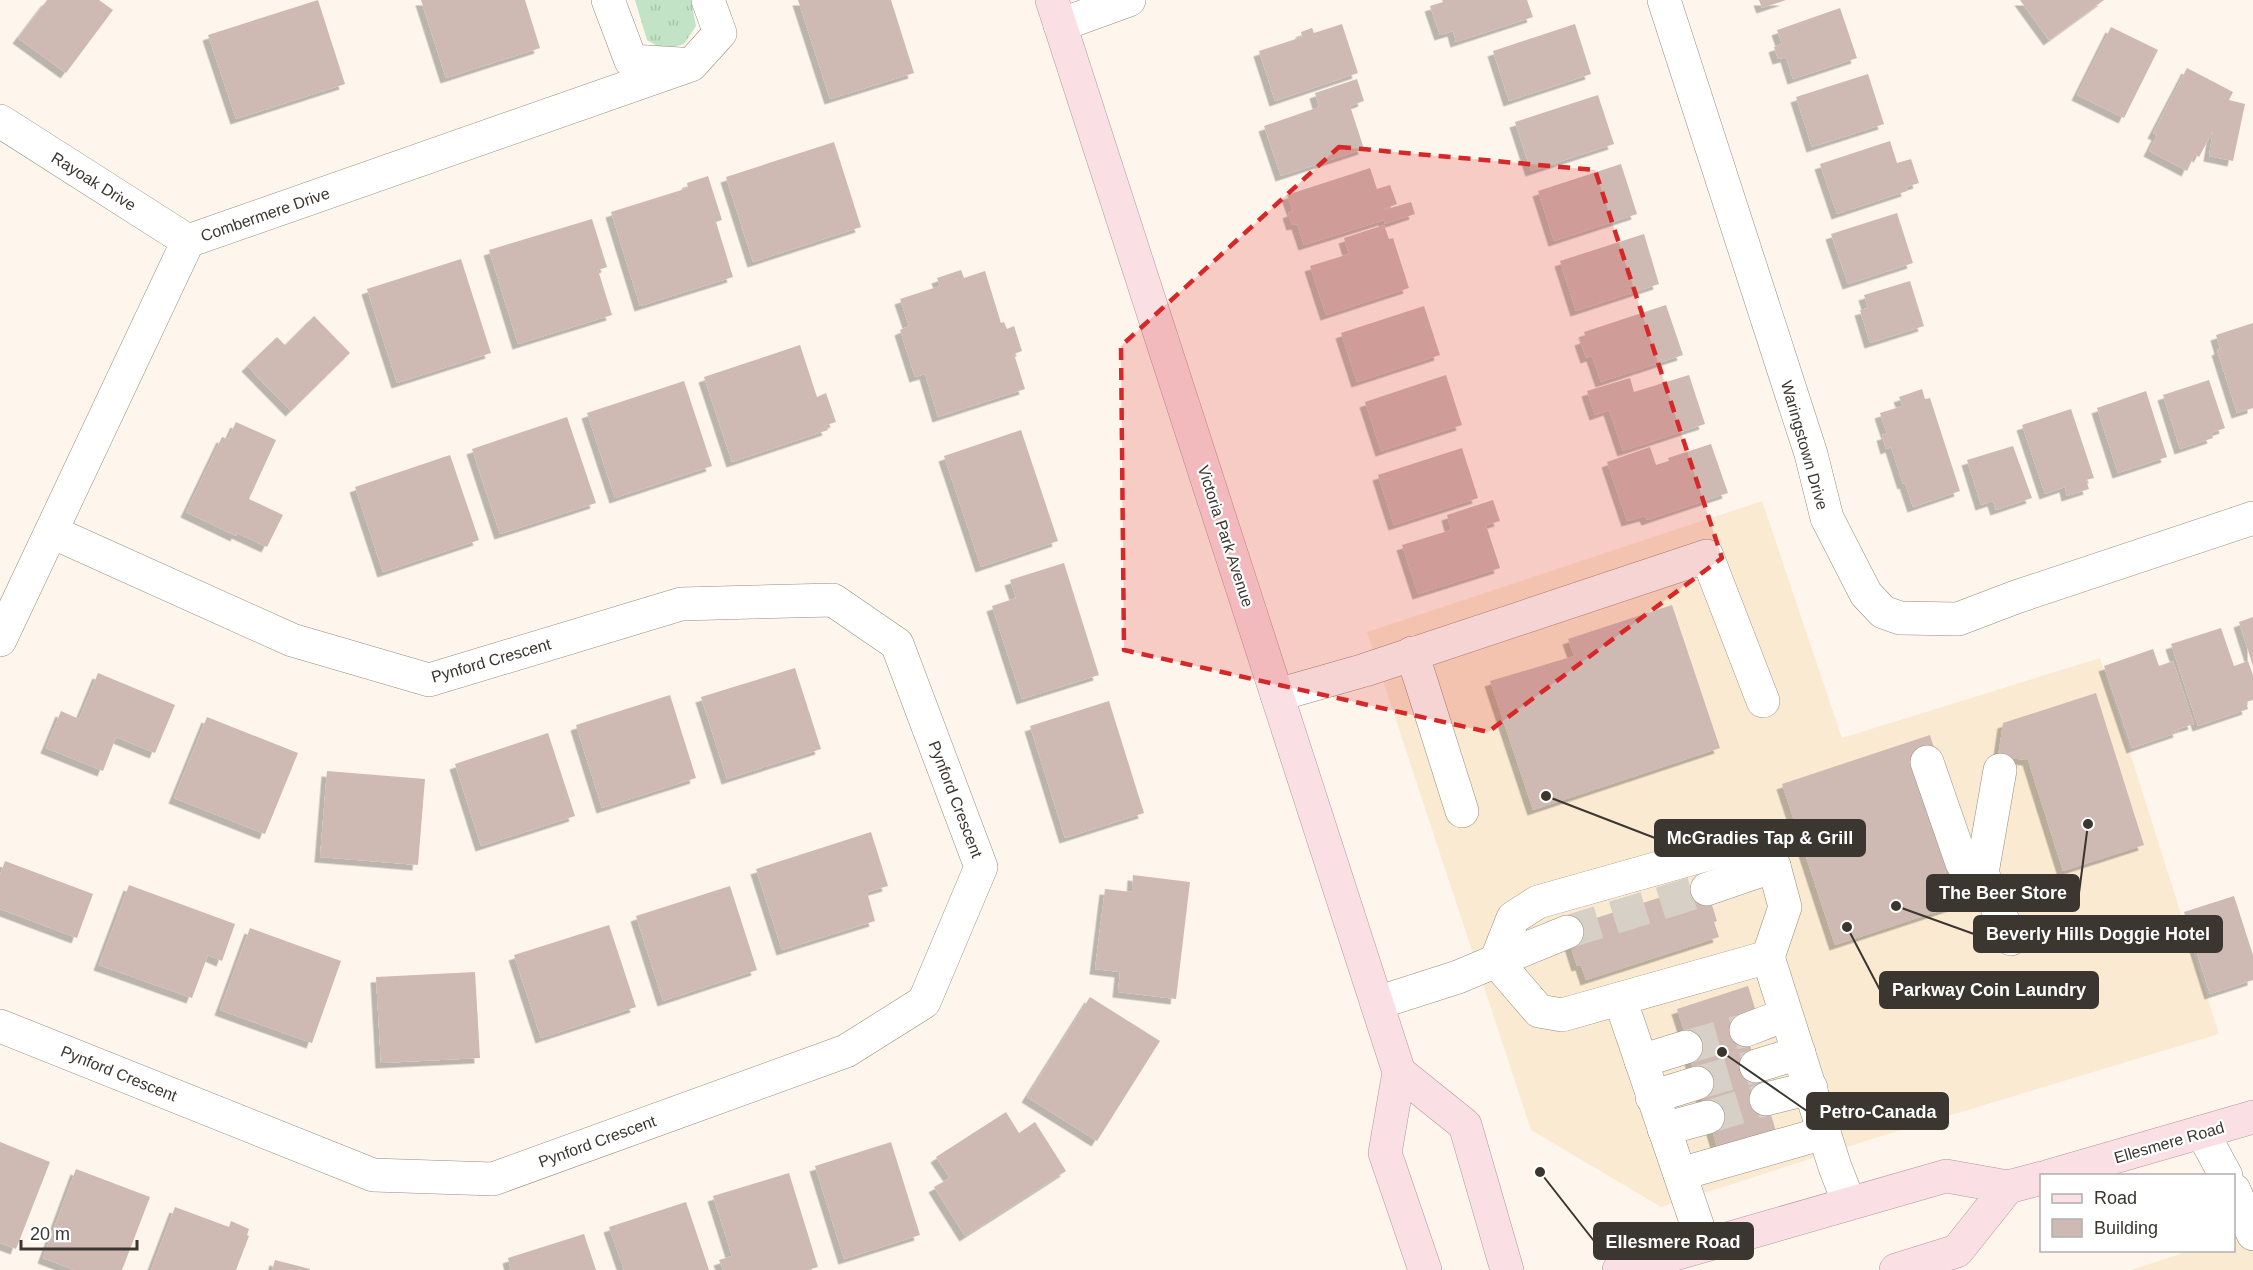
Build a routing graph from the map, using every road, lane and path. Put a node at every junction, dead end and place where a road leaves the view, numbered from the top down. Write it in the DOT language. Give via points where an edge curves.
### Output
graph roads {
  1 [pos="608,0"];
  2 [pos="708,0"];
  3 [pos="1129,0"];
  4 [pos="1664,0"];
  5 [pos="1056,13"];
  6 [pos="691,65"];
  7 [pos="0,121"];
  8 [pos="188,241"];
  9 [pos="2253,518"];
  10 [pos="52,532"];
  11 [pos="0,640"];
  12 [pos="1412,654"];
  13 [pos="1277,695"];
  14 [pos="1762,701"];
  15 [pos="1927,762"];
  16 [pos="2000,770"];
  17 [pos="1462,811"];
  18 [pos="1774,866"];
  19 [pos="1982,873"];
  20 [pos="1707,889"];
  21 [pos="1567,932"];
  22 [pos="2011,939"];
  23 [pos="1768,957"];
  24 [pos="1496,961"];
  25 [pos="1620,999"];
  26 [pos="1377,1003"];
  27 [pos="1785,1015"];
  28 [pos="0,1026"];
  29 [pos="1746,1030"];
  30 [pos="1686,1047"];
  31 [pos="1798,1053"];
  32 [pos="1641,1061"];
  33 [pos="1756,1066"];
  34 [pos="1399,1072"];
  35 [pos="1697,1083"];
  36 [pos="1811,1088"];
  37 [pos="1652,1097"];
  38 [pos="1766,1099"];
  39 [pos="1707,1117"];
  40 [pos="2253,1117"];
  41 [pos="1664,1129"];
  42 [pos="1824,1132"];
  43 [pos="2202,1132"];
  44 [pos="1680,1174"];
  45 [pos="2056,1174"];
  46 [pos="2225,1174"];
  47 [pos="2040,1179"];
  48 [pos="2008,1187"];
  49 [pos="2235,1192"];
  50 [pos="1849,1203"];
  51 [pos="2253,1234"];
  52 [pos="1704,1245"];
  53 [pos="1425,1270"];
  54 [pos="1507,1270"];
  55 [pos="1619,1270"];
  56 [pos="1896,1270"];
  1 -- 6 [label="street" via="631,61"];
  2 -- 6 [label="street, Combermere Drive" via="720,33"];
  3 -- 5 [label="street"];
  4 -- 9 [label="street, Waringstown Drive" via="1811,454 1827,518 1866,594 1882,612 1900,618 1958,619"];
  5 -- 13 [label="main road, Victoria Park Avenue"];
  6 -- 8 [label="street, Combermere Drive"];
  7 -- 8 [label="street, Rayoak Drive"];
  8 -- 10 [label="street, Combermere Drive"];
  10 -- 11 [label="street, Combermere Drive"];
  10 -- 28 [label="street, Pynford Crescent" via="292,640 429,680 681,604 833,600 897,644 981,867 924,1002 846,1052 493,1179 373,1175"];
  12 -- 13 [label="street"];
  12 -- 14 [label="street" via="1707,556"];
  12 -- 17 [label="street"];
  13 -- 26 [label="main road, Victoria Park Avenue"];
  15 -- 19 [label="street" via="1962,863"];
  16 -- 19 [label="street"];
  18 -- 20 [label="street"];
  18 -- 23 [label="street" via="1785,907"];
  18 -- 24 [label="street" via="1740,845 1538,902 1513,918"];
  19 -- 22 [label="street"];
  21 -- 24 [label="street"];
  23 -- 25 [label="street"];
  23 -- 27 [label="street"];
  24 -- 25 [label="street" via="1539,1011 1562,1015"];
  24 -- 26 [label="street"];
  25 -- 32 [label="street"];
  26 -- 34 [label="main road, Victoria Park Avenue"];
  27 -- 29 [label="street"];
  27 -- 31 [label="street"];
  30 -- 32 [label="street"];
  31 -- 33 [label="street"];
  31 -- 36 [label="street"];
  32 -- 37 [label="street"];
  34 -- 53 [label="main road, Victoria Park Avenue" via="1384,1153"];
  34 -- 54 [label="main road" via="1465,1125"];
  35 -- 37 [label="street"];
  36 -- 38 [label="street"];
  36 -- 42 [label="street"];
  37 -- 41 [label="street"];
  39 -- 41 [label="street"];
  40 -- 43 [label="main road, Ellesmere Road"];
  41 -- 44 [label="street"];
  42 -- 44 [label="street"];
  42 -- 50 [label="street"];
  43 -- 45 [label="main road, Ellesmere Road"];
  43 -- 46 [label="street"];
  44 -- 52 [label="street"];
  47 -- 48 [label="main road"];
  48 -- 50 [label="main road" via="1946,1176"];
  48 -- 56 [label="main road" via="1957,1251"];
  49 -- 51 [label="street"];
  50 -- 52 [label="main road"];
  52 -- 55 [label="main road"];
}
